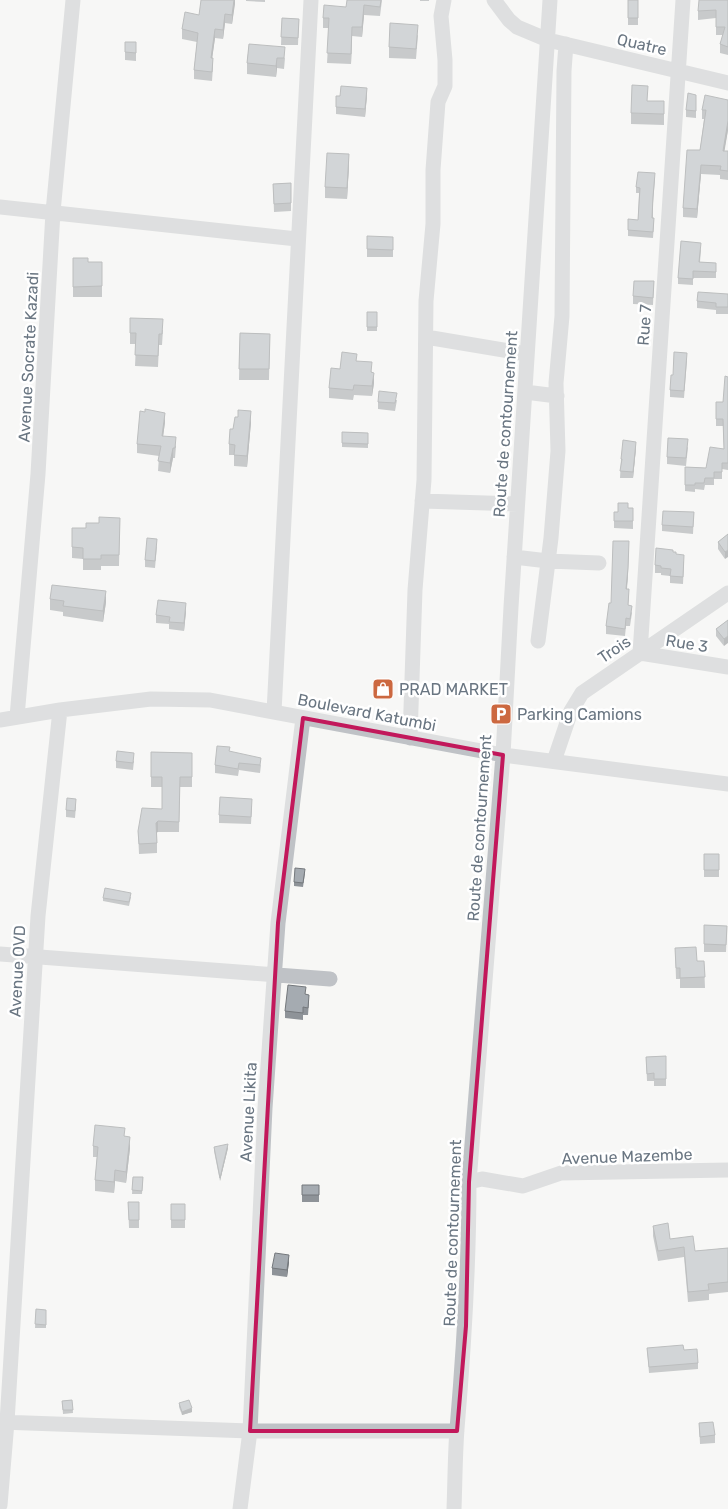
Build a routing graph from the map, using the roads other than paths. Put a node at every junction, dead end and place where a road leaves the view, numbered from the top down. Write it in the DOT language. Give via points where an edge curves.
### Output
graph roads {
  1 [pos="73,0"];
  2 [pos="311,0"];
  3 [pos="444,0"];
  4 [pos="494,0"];
  5 [pos="550,0"];
  6 [pos="683,0"];
  7 [pos="548,40"];
  8 [pos="566,44"];
  9 [pos="678,71"];
  10 [pos="728,83"];
  11 [pos="0,207"];
  12 [pos="53,212"];
  13 [pos="297,239"];
  14 [pos="426,338"];
  15 [pos="527,354"];
  16 [pos="525,392"];
  17 [pos="557,396"];
  18 [pos="422,501"];
  19 [pos="517,504"];
  20 [pos="514,557"];
  21 [pos="548,561"];
  22 [pos="598,563"];
  23 [pos="728,592"];
  24 [pos="538,641"];
  25 [pos="640,653"];
  26 [pos="728,668"];
  27 [pos="60,710"];
  28 [pos="274,712"];
  29 [pos="17,717"];
  30 [pos="303,718"];
  31 [pos="0,720"];
  32 [pos="410,738"];
  33 [pos="503,755"];
  34 [pos="554,761"];
  35 [pos="728,784"];
  36 [pos="0,954"];
  37 [pos="36,957"];
  38 [pos="274,974"];
  39 [pos="330,978"];
  40 [pos="728,1170"];
  41 [pos="469,1182"];
  42 [pos="4,1422"];
  43 [pos="457,1430"];
  44 [pos="250,1431"];
  45 [pos="0,1505"];
  46 [pos="240,1509"];
  47 [pos="454,1509"];
  1 -- 12 [label="street, Avenue Socrate Kazadi"];
  2 -- 13 [label="street"];
  3 -- 14 [label="street" via="441,16 445,86 438,102"];
  4 -- 7 [label="street, Quatre" via="517,27"];
  5 -- 7 [label="street, Route de contournement"];
  6 -- 9 [label="street, Rue 7"];
  7 -- 8 [label="street, Quatre"];
  7 -- 15 [label="street, Route de contournement"];
  8 -- 9 [label="street, Quatre"];
  8 -- 17 [label="street" via="562,316"];
  9 -- 10 [label="street, Quatre"];
  9 -- 25 [label="street, Rue 7"];
  11 -- 12 [label="street"];
  12 -- 13 [label="street"];
  12 -- 29 [label="street, Avenue Socrate Kazadi" via="38,474"];
  13 -- 28 [label="street"];
  14 -- 15 [label="street"];
  14 -- 18 [label="street"];
  15 -- 16 [label="street, Route de contournement"];
  16 -- 17 [label="street"];
  16 -- 19 [label="street, Route de contournement"];
  17 -- 21 [label="street" via="558,451"];
  18 -- 19 [label="street"];
  18 -- 32 [label="street"];
  19 -- 20 [label="street, Route de contournement"];
  20 -- 21 [label="street"];
  20 -- 33 [label="street, Route de contournement"];
  21 -- 22 [label="street"];
  21 -- 24 [label="street"];
  23 -- 25 [label="street, Trois"];
  25 -- 26 [label="street, Rue 3"];
  25 -- 34 [label="street, Trois" via="582,693 571,711"];
  27 -- 28 [label="street, Boulevard Katumbi" via="151,699 183,699 210,700"];
  27 -- 29 [label="street, Boulevard Katumbi"];
  27 -- 37 [label="street, Avenue OVD"];
  28 -- 30 [label="street, Boulevard Katumbi"];
  29 -- 31 [label="street, Boulevard Katumbi"];
  30 -- 32 [label="street, Boulevard Katumbi"];
  30 -- 38 [label="street, Avenue Likita"];
  32 -- 33 [label="street, Boulevard Katumbi"];
  33 -- 34 [label="street, Boulevard Katumbi"];
  33 -- 41 [label="street, Route de contournement"];
  34 -- 35 [label="street, Boulevard Katumbi"];
  36 -- 37 [label="street"];
  37 -- 38 [label="street"];
  37 -- 42 [label="street, Avenue OVD"];
  38 -- 39 [label="street"];
  38 -- 44 [label="street, Avenue Likita"];
  40 -- 41 [label="street, Avenue Mazembe" via="561,1173 522,1186 482,1179"];
  41 -- 43 [label="street, Route de contournement" via="466,1326"];
  42 -- 44 [label="street"];
  42 -- 45 [label="street, Avenue OVD"];
  43 -- 44 [label="street"];
  43 -- 47 [label="street, Route de contournement"];
  44 -- 46 [label="street, Avenue Likita"];
}
